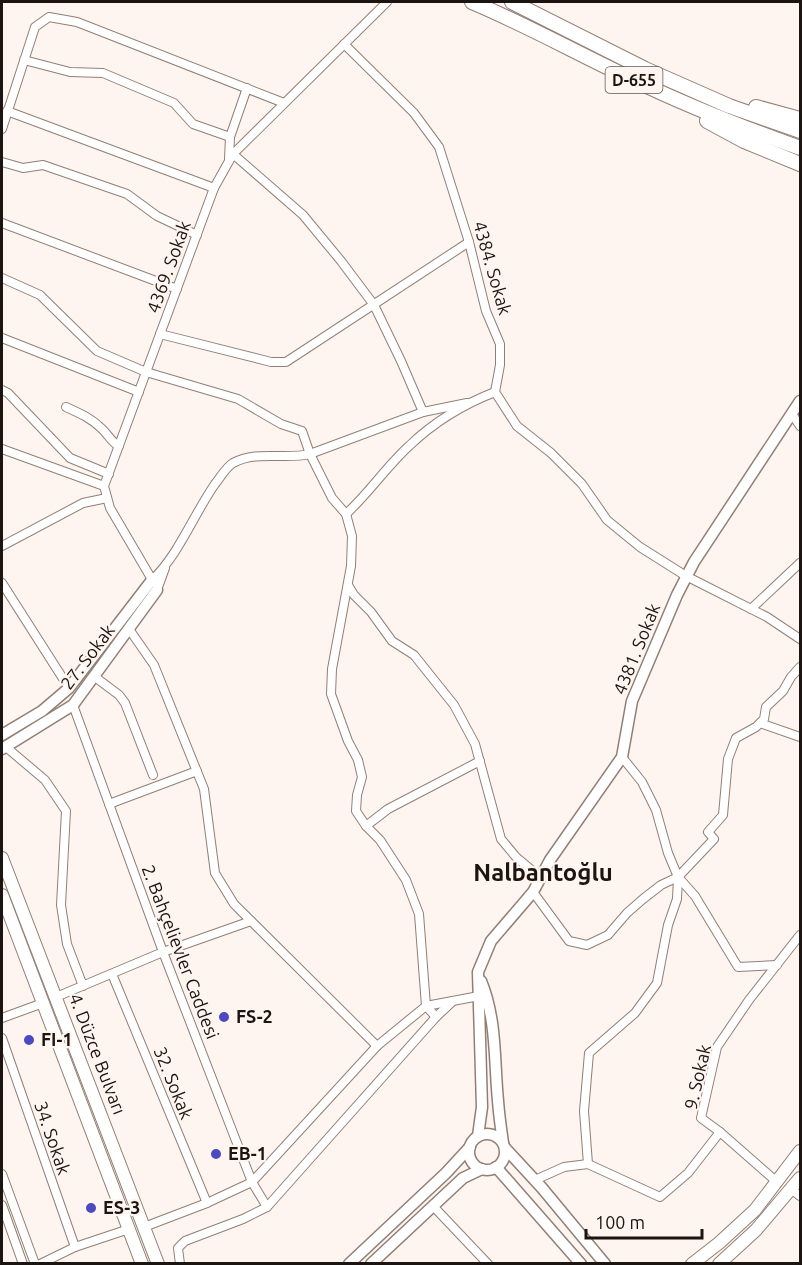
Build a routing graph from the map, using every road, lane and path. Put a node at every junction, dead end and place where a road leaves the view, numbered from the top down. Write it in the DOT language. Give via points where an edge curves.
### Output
graph roads {
  1 [pos="387,2"];
  2 [pos="472,2"];
  3 [pos="512,2"];
  4 [pos="344,44"];
  5 [pos="24,60"];
  6 [pos="645,69"];
  7 [pos="634,81"];
  8 [pos="247,88"];
  9 [pos="284,103"];
  10 [pos="7,111"];
  11 [pos="801,119"];
  12 [pos="2,129"];
  13 [pos="801,131"];
  14 [pos="230,138"];
  15 [pos="801,147"];
  16 [pos="233,154"];
  17 [pos="2,162"];
  18 [pos="228,162"];
  19 [pos="801,164"];
  20 [pos="214,188"];
  21 [pos="2,223"];
  22 [pos="197,235"];
  23 [pos="469,242"];
  24 [pos="2,278"];
  25 [pos="177,289"];
  26 [pos="374,305"];
  27 [pos="160,334"];
  28 [pos="2,339"];
  29 [pos="146,372"];
  30 [pos="2,390"];
  31 [pos="139,392"];
  32 [pos="495,392"];
  33 [pos="801,401"];
  34 [pos="466,403"];
  35 [pos="66,407"];
  36 [pos="423,412"];
  37 [pos="792,414"];
  38 [pos="801,426"];
  39 [pos="119,446"];
  40 [pos="2,449"];
  41 [pos="310,454"];
  42 [pos="109,474"];
  43 [pos="105,486"];
  44 [pos="107,498"];
  45 [pos="346,514"];
  46 [pos="2,546"];
  47 [pos="801,563"];
  48 [pos="686,576"];
  49 [pos="2,584"];
  50 [pos="155,584"];
  51 [pos="348,585"];
  52 [pos="751,609"];
  53 [pos="129,629"];
  54 [pos="801,639"];
  55 [pos="801,667"];
  56 [pos="95,676"];
  57 [pos="69,688"];
  58 [pos="72,705"];
  59 [pos="760,723"];
  60 [pos="2,735"];
  61 [pos="801,737"];
  62 [pos="4,748"];
  63 [pos="621,757"];
  64 [pos="480,761"];
  65 [pos="197,771"];
  66 [pos="153,775"];
  67 [pos="109,804"];
  68 [pos="366,826"];
  69 [pos="2,858"];
  70 [pos="540,877"];
  71 [pos="678,877"];
  72 [pos="533,892"];
  73 [pos="2,895"];
  74 [pos="251,921"];
  75 [pos="801,934"];
  76 [pos="163,952"];
  77 [pos="777,965"];
  78 [pos="112,974"];
  79 [pos="83,986"];
  80 [pos="56,997"];
  81 [pos="484,997"];
  82 [pos="454,1000"];
  83 [pos="43,1003"];
  84 [pos="426,1006"];
  85 [pos="436,1017"];
  86 [pos="2,1018"];
  87 [pos="2,1038"];
  88 [pos="376,1046"];
  89 [pos="720,1132"];
  90 [pos="478,1136"];
  91 [pos="504,1145"];
  92 [pos="470,1147"];
  93 [pos="801,1151"];
  94 [pos="588,1164"];
  95 [pos="496,1167"];
  96 [pos="483,1169"];
  97 [pos="2,1174"];
  98 [pos="801,1178"];
  99 [pos="536,1180"];
  100 [pos="252,1182"];
  101 [pos="777,1182"];
  102 [pos="796,1193"];
  103 [pos="207,1203"];
  104 [pos="2,1205"];
  105 [pos="433,1206"];
  106 [pos="267,1207"];
  107 [pos="144,1227"];
  108 [pos="129,1229"];
  109 [pos="75,1247"];
  110 [pos="23,1263"];
  111 [pos="35,1263"];
  112 [pos="40,1263"];
  113 [pos="142,1263"];
  114 [pos="158,1263"];
  115 [pos="180,1263"];
  116 [pos="349,1263"];
  117 [pos="371,1263"];
  118 [pos="488,1263"];
  119 [pos="581,1263"];
  120 [pos="605,1263"];
  121 [pos="692,1263"];
  122 [pos="718,1263"];
  1 -- 4 [label="street, 4369. Sokak"];
  2 -- 7 [label="highway, D-655"];
  3 -- 6 [label="highway, D-655"];
  4 -- 9 [label="street, 4369. Sokak"];
  4 -- 23 [label="street, 4384. Sokak" via="414,113 440,147"];
  5 -- 8 [label="street" via="35,27 49,17 76,22"];
  5 -- 10 [label="street"];
  5 -- 14 [label="street" via="70,72 103,74 174,103 193,124"];
  6 -- 11 [label="highway" via="746,105"];
  6 -- 13 [label="highway, D-655" via="729,106"];
  7 -- 15 [label="highway, D-655" via="731,123"];
  7 -- 19 [label="highway" via="744,141"];
  8 -- 9 [label="street"];
  8 -- 14 [label="street"];
  9 -- 16 [label="street, 4369. Sokak"];
  10 -- 12 [label="street"];
  10 -- 20 [label="street"];
  14 -- 18 [label="street"];
  16 -- 18 [label="street, 4369. Sokak"];
  16 -- 26 [label="street" via="303,215"];
  17 -- 22 [label="street" via="23,168 43,165 128,194 157,216"];
  18 -- 20 [label="street, 4369. Sokak"];
  20 -- 22 [label="street, 4369. Sokak"];
  21 -- 25 [label="street"];
  22 -- 25 [label="street, 4369. Sokak"];
  23 -- 26 [label="street"];
  23 -- 32 [label="street, 4384. Sokak" via="486,311 500,344"];
  24 -- 29 [label="street" via="40,295 97,351"];
  25 -- 27 [label="street, 4369. Sokak"];
  26 -- 27 [label="street" via="286,362 271,362"];
  26 -- 36 [label="street"];
  27 -- 29 [label="street, 4369. Sokak"];
  28 -- 31 [label="street"];
  29 -- 31 [label="street, 4369. Sokak"];
  29 -- 41 [label="street" via="238,399 281,424 302,431"];
  30 -- 42 [label="street" via="70,458"];
  31 -- 39 [label="street, 4369. Sokak"];
  32 -- 34 [label="street"];
  32 -- 48 [label="street" via="517,426 582,484 607,520"];
  33 -- 37 [label="main road, 4381. Sokak"];
  34 -- 36 [label="street"];
  34 -- 45 [label="street" via="409,445"];
  35 -- 39 [label="street" via="86,416"];
  36 -- 41 [label="street"];
  37 -- 38 [label="street"];
  37 -- 48 [label="main road, 4381. Sokak"];
  39 -- 42 [label="street, 4369. Sokak"];
  40 -- 43 [label="street"];
  41 -- 45 [label="street" via="332,498"];
  41 -- 50 [label="street" via="260,455 232,464 199,507"];
  42 -- 43 [label="street, 4369. Sokak"];
  43 -- 44 [label="street, 4369. Sokak"];
  44 -- 46 [label="street" via="83,503"];
  44 -- 50 [label="street, 4369. Sokak"];
  45 -- 51 [label="street" via="352,536"];
  47 -- 52 [label="street"];
  48 -- 52 [label="street"];
  48 -- 63 [label="main road, 4381. Sokak" via="632,701"];
  49 -- 57 [label="street"];
  50 -- 53 [label="main road, 27. Sokak"];
  50 -- 57 [label="main road"];
  51 -- 64 [label="street" via="392,641 414,655 454,705"];
  51 -- 68 [label="street" via="331,694 358,760 362,777 356,811"];
  52 -- 54 [label="street"];
  53 -- 56 [label="main road, 27. Sokak"];
  53 -- 65 [label="street" via="154,665"];
  55 -- 59 [label="street" via="766,707"];
  56 -- 58 [label="main road, 27. Sokak"];
  56 -- 66 [label="street" via="125,703"];
  57 -- 60 [label="main road" via="42,711"];
  58 -- 62 [label="main road, 27. Sokak"];
  58 -- 67 [label="street, 2. Bahçelievler Caddesi"];
  59 -- 61 [label="street"];
  59 -- 71 [label="street" via="736,738 728,759 723,814 708,832 714,839"];
  62 -- 79 [label="street" via="45,780 66,811 61,905 67,944"];
  63 -- 70 [label="main road, 4381. Sokak"];
  63 -- 71 [label="street" via="642,782 656,810"];
  64 -- 68 [label="street" via="388,808"];
  64 -- 70 [label="street" via="501,839"];
  65 -- 67 [label="street"];
  65 -- 74 [label="street" via="204,789 215,873 234,904"];
  67 -- 76 [label="street, 2. Bahçelievler Caddesi"];
  68 -- 84 [label="street" via="406,880 419,914"];
  69 -- 80 [label="main road, 4. Düzce Bulvarı"];
  70 -- 72 [label="main road, 4381. Sokak"];
  71 -- 72 [label="street" via="643,899 608,935 587,945 569,941"];
  71 -- 77 [label="street" via="695,896 738,967"];
  71 -- 94 [label="street" via="677,899 657,983 634,1013 589,1053 584,1111"];
  72 -- 81 [label="main road, 4381. Sokak" via="491,941 478,972"];
  73 -- 83 [label="main road, 4. Düzce Bulvarı"];
  74 -- 76 [label="street"];
  74 -- 88 [label="street"];
  75 -- 77 [label="street, 9. Sokak"];
  76 -- 78 [label="street"];
  76 -- 100 [label="street, 2. Bahçelievler Caddesi"];
  77 -- 89 [label="street, 9. Sokak" via="717,1047 701,1118"];
  78 -- 79 [label="street"];
  78 -- 103 [label="street, 32. Sokak"];
  79 -- 80 [label="street"];
  80 -- 107 [label="main road, 4. Düzce Bulvarı"];
  81 -- 82 [label="street"];
  81 -- 90 [label="main road"];
  81 -- 91 [label="main road" via="494,1027"];
  82 -- 84 [label="street"];
  82 -- 85 [label="street"];
  83 -- 86 [label="street"];
  83 -- 108 [label="main road, 4. Düzce Bulvarı"];
  84 -- 85 [label="street"];
  84 -- 88 [label="street"];
  85 -- 106 [label="street"];
  87 -- 109 [label="street, 34. Sokak"];
  88 -- 100 [label="street"];
  89 -- 94 [label="street" via="688,1173 660,1197"];
  89 -- 101 [label="street, 9. Sokak"];
  90 -- 91 [label="main road" via="494,1135"];
  90 -- 92 [label="main road"];
  91 -- 95 [label="main road" via="504,1159"];
  91 -- 99 [label="main road"];
  92 -- 96 [label="main road" via="473,1163"];
  92 -- 116 [label="main road"];
  93 -- 101 [label="main road"];
  94 -- 99 [label="street" via="564,1167"];
  95 -- 96 [label="main road"];
  95 -- 119 [label="main road"];
  96 -- 105 [label="main road" via="463,1178"];
  97 -- 111 [label="street"];
  98 -- 102 [label="main road"];
  99 -- 120 [label="main road"];
  100 -- 103 [label="street"];
  100 -- 106 [label="street, 2. Bahçelievler Caddesi"];
  101 -- 121 [label="main road" via="755,1210"];
  102 -- 122 [label="main road"];
  103 -- 107 [label="street"];
  104 -- 110 [label="street"];
  105 -- 117 [label="main road"];
  105 -- 118 [label="street"];
  106 -- 115 [label="street" via="185,1241 178,1248"];
  107 -- 114 [label="main road, 4. Düzce Bulvarı"];
  108 -- 109 [label="street"];
  108 -- 113 [label="main road, 4. Düzce Bulvarı"];
  109 -- 112 [label="street"];
}
